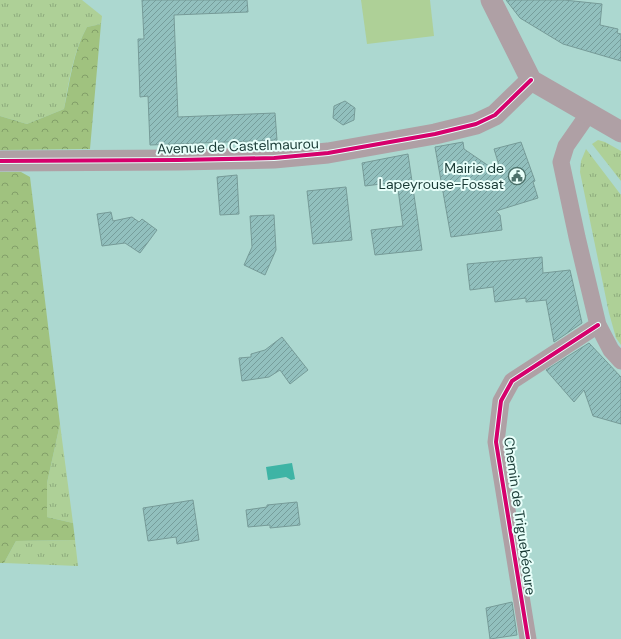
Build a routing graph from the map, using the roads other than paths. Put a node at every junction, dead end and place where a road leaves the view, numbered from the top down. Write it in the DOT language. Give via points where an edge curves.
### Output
graph roads {
  1 [pos="491,0"];
  2 [pos="531,80"];
  3 [pos="589,113"];
  4 [pos="621,132"];
  5 [pos="0,161"];
  6 [pos="598,325"];
  7 [pos="621,361"];
  8 [pos="528,639"];
  1 -- 2 [label="street"];
  2 -- 3 [label="street"];
  2 -- 5 [label="street, Avenue de Castelmaurou" via="495,115 476,124 328,153 267,158"];
  3 -- 4 [label="street"];
  3 -- 6 [label="street" via="566,146 561,162"];
  6 -- 7 [label="street" via="611,350"];
  6 -- 8 [label="street, Chemin de Triguebéoure" via="512,381 501,401 496,442"];
}
